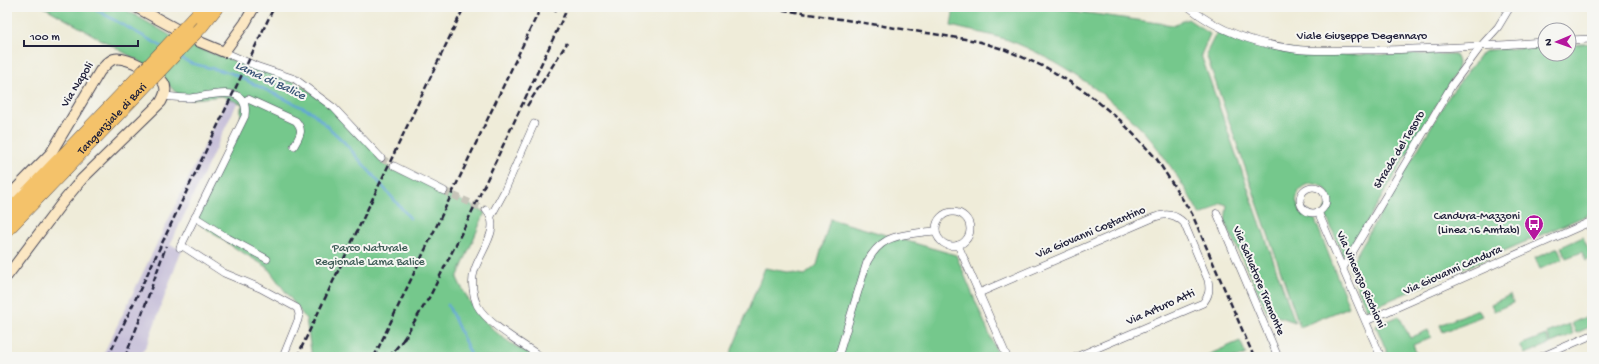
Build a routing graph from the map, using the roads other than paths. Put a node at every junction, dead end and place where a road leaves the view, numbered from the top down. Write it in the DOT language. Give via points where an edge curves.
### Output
graph roads {
  1 [pos="136,7"];
  2 [pos="204,7"];
  3 [pos="217,7"];
  4 [pos="254,7"];
  5 [pos="1189,7"];
  6 [pos="1510,7"];
  7 [pos="1592,39"];
  8 [pos="1577,40"];
  9 [pos="1537,42"];
  10 [pos="1481,46"];
  11 [pos="224,52"];
  12 [pos="144,78"];
  13 [pos="165,96"];
  14 [pos="244,102"];
  15 [pos="534,124"];
  16 [pos="294,146"];
  17 [pos="380,158"];
  18 [pos="394,166"];
  19 [pos="444,191"];
  20 [pos="7,198"];
  21 [pos="1318,212"];
  22 [pos="1217,213"];
  23 [pos="7,214"];
  24 [pos="195,217"];
  25 [pos="1590,222"];
  26 [pos="7,230"];
  27 [pos="936,231"];
  28 [pos="1592,232"];
  29 [pos="958,245"];
  30 [pos="1195,250"];
  31 [pos="267,259"];
  32 [pos="1344,268"];
  33 [pos="7,276"];
  34 [pos="979,293"];
  35 [pos="1366,321"];
  36 [pos="1592,335"];
  37 [pos="283,357"];
  38 [pos="541,357"];
  39 [pos="838,357"];
  40 [pos="1007,357"];
  41 [pos="1076,357"];
  42 [pos="1278,357"];
  43 [pos="1381,357"];
  44 [pos="1540,357"];
  1 -- 11 [label="street" via="200,42"];
  2 -- 12 [label="highway, Tangenziale di Bari, bridge"];
  3 -- 12 [label="highway, Tangenziale di Bari, bridge" via="201,27"];
  4 -- 11 [label="street"];
  5 -- 10 [label="street, Viale Giuseppe Degennaro" via="1218,26 1258,42 1294,49 1394,50"];
  6 -- 10 [label="street, Strada del Tesoro" via="1498,28"];
  7 -- 8 [label="street"];
  9 -- 10 [label="street, Viale Giuseppe Degennaro"];
  10 -- 32 [label="street, Strada del Tesoro" via="1452,85"];
  11 -- 17 [label="street" via="295,79 334,108"];
  12 -- 23 [label="highway, Tangenziale di Bari"];
  12 -- 26 [label="highway, Tangenziale di Bari"];
  13 -- 14 [label="street" via="189,98 224,93"];
  13 -- 20 [label="street, Via Napoli" via="163,82 152,72 124,59 108,62 100,71 51,153"];
  13 -- 33 [label="street" via="152,112 82,179"];
  14 -- 16 [label="street" via="248,99 296,121 300,127 300,134"];
  14 -- 24 [label="street" via="245,116"];
  15 -- 38 [label="street" via="504,192 488,213 493,228 474,272 472,285 477,304 485,315"];
  18 -- 19 [label="street"];
  21 -- 32 [label="street, Via Vincenzo Ricchioni"];
  22 -- 42 [label="street, Via Salvatore Tramonte"];
  24 -- 31 [label="street"];
  24 -- 37 [label="street" via="181,247 224,273 260,288 297,308 298,320"];
  25 -- 28 [label="street"];
  25 -- 35 [label="street, Via Giovanni Candura"];
  27 -- 29 [label="street" via="944,244"];
  27 -- 29 [label="street" via="938,220 942,216 959,213 968,221 970,227 968,238"];
  27 -- 39 [label="street" via="918,232 887,240 875,250 867,262"];
  29 -- 34 [label="street"];
  30 -- 34 [label="street, Via Giovanni Costantino" via="1184,223 1170,214 1162,215"];
  30 -- 41 [label="street, Via Arturo Atti" via="1210,288 1203,303"];
  32 -- 35 [label="street, Via Vincenzo Ricchioni"];
  34 -- 40 [label="street"];
  35 -- 43 [label="street, Via Vincenzo Ricchioni"];
  36 -- 44 [label="street"];
}
